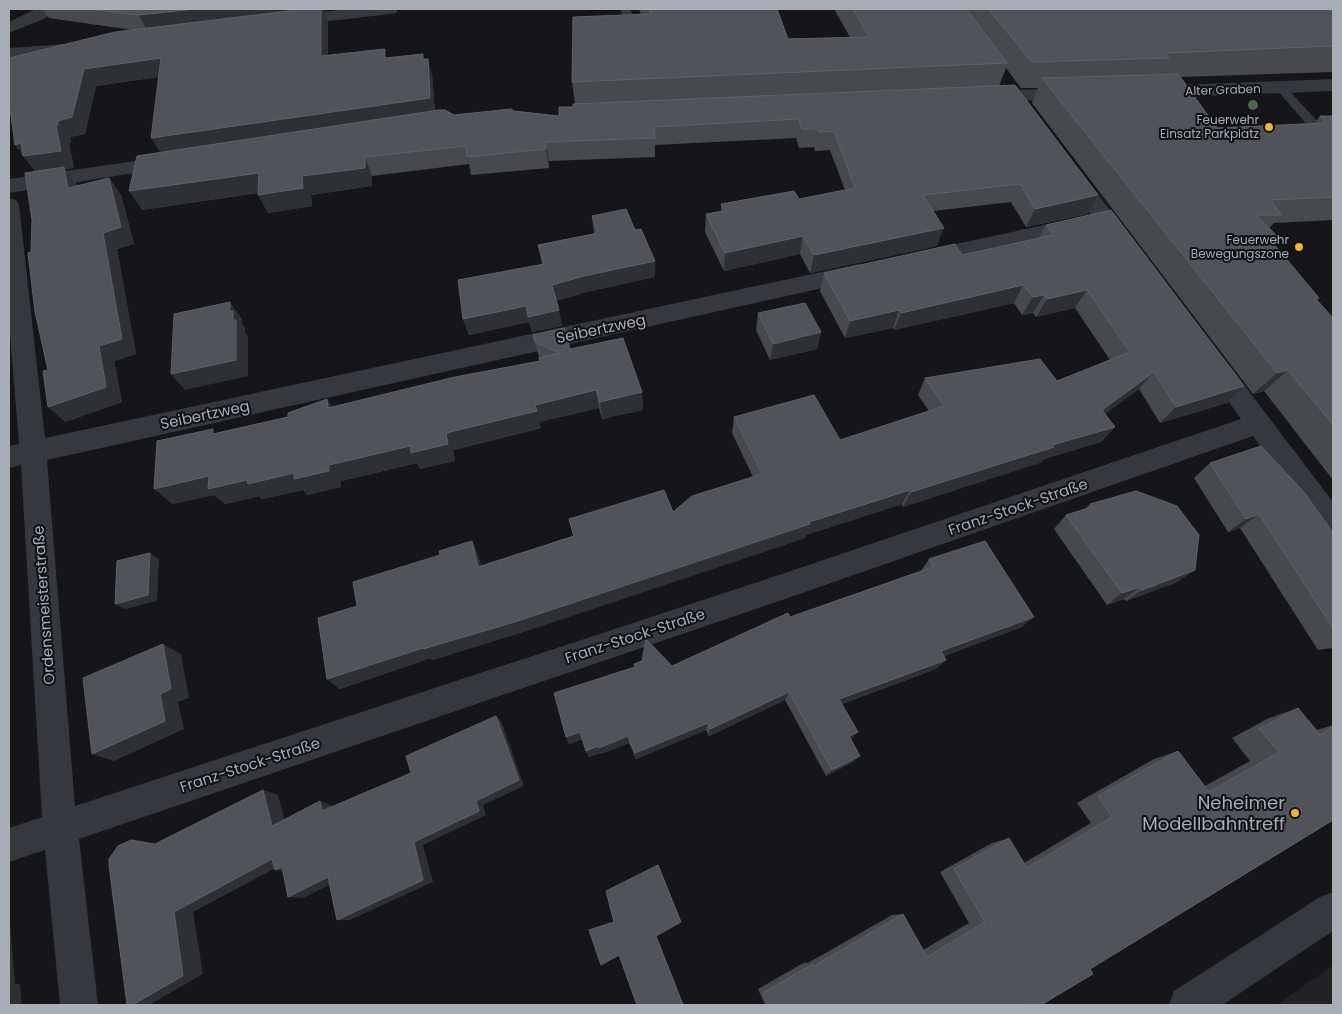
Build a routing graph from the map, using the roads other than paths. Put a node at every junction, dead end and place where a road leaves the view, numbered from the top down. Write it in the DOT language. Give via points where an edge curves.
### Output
graph roads {
  1 [pos="47,9"];
  2 [pos="390,9"];
  3 [pos="625,9"];
  4 [pos="274,23"];
  5 [pos="633,25"];
  6 [pos="9,28"];
  7 [pos="81,47"];
  8 [pos="9,53"];
  9 [pos="996,72"];
  10 [pos="1333,85"];
  11 [pos="1281,88"];
  12 [pos="1133,92"];
  13 [pos="1093,94"];
  14 [pos="1014,96"];
  15 [pos="965,98"];
  16 [pos="1031,119"];
  17 [pos="1313,124"];
  18 [pos="1060,158"];
  19 [pos="186,160"];
  20 [pos="9,186"];
  21 [pos="9,205"];
  22 [pos="1105,219"];
  23 [pos="1135,258"];
  24 [pos="13,286"];
  25 [pos="1200,345"];
  26 [pos="1259,423"];
  27 [pos="21,455"];
  28 [pos="1333,523"];
  29 [pos="60,828"];
  30 [pos="9,845"];
  31 [pos="1333,910"];
  32 [pos="79,1005"];
  33 [pos="1188,1005"];
  1 -- 6 [label="street"];
  2 -- 4 [label="street"];
  3 -- 5 [label="lane"];
  7 -- 8 [label="street"];
  9 -- 14 [label="street"];
  10 -- 11 [label="street, Alter Graben"];
  11 -- 12 [label="street, Alter Graben"];
  11 -- 17 [label="lane"];
  13 -- 14 [label="street"];
  14 -- 15 [label="street"];
  14 -- 16 [label="street"];
  18 -- 22 [label="street"];
  19 -- 20 [label="street"];
  21 -- 24 [label="street, Ordensmeisterstraße"];
  22 -- 23 [label="street"];
  22 -- 27 [label="street, Seibertzweg"];
  24 -- 27 [label="street, Ordensmeisterstraße"];
  25 -- 26 [label="street"];
  26 -- 28 [label="street"];
  26 -- 29 [label="street, Franz-Stock-Straße" via="860,561"];
  27 -- 29 [label="street, Ordensmeisterstraße"];
  29 -- 30 [label="street, Franz-Stock-Straße"];
  29 -- 32 [label="street, Ordensmeisterstraße"];
  31 -- 33 [label="street"];
}
